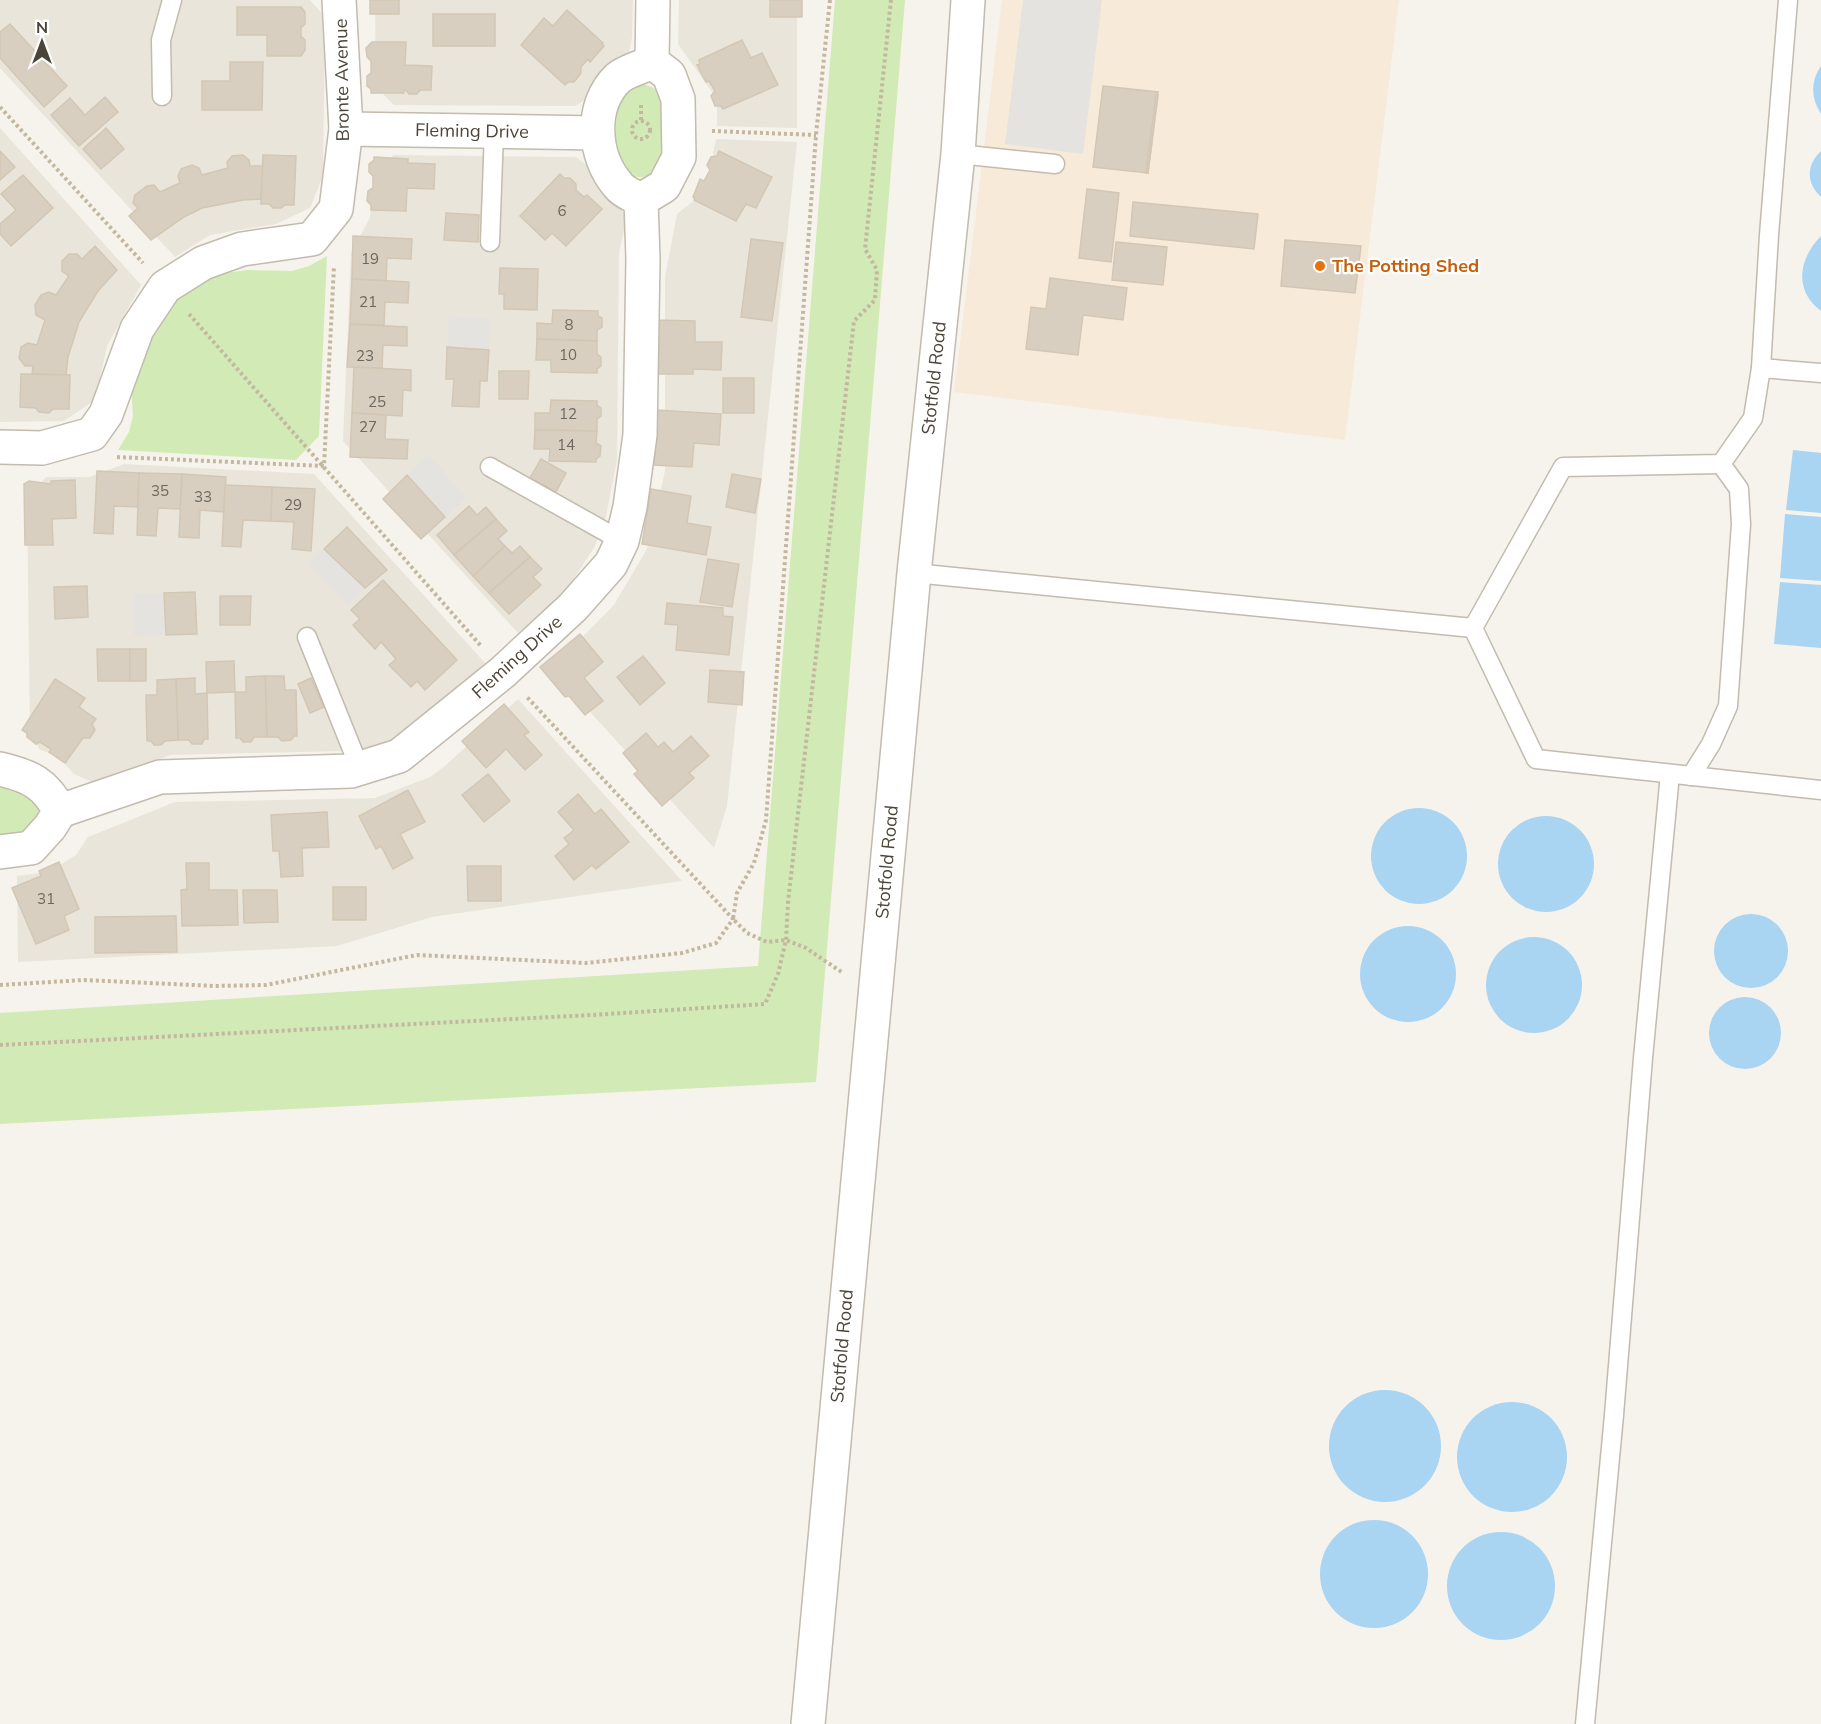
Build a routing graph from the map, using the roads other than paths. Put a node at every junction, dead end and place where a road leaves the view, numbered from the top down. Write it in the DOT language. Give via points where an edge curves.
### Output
graph roads {
  1 [pos="172,0"];
  2 [pos="339,0"];
  3 [pos="653,0"];
  4 [pos="968,0"];
  5 [pos="1788,0"];
  6 [pos="652,63"];
  7 [pos="162,96"];
  8 [pos="346,129"];
  9 [pos="494,132"];
  10 [pos="597,134"];
  11 [pos="958,154"];
  12 [pos="1055,164"];
  13 [pos="641,200"];
  14 [pos="490,242"];
  15 [pos="1761,368"];
  16 [pos="1821,373"];
  17 [pos="0,447"];
  18 [pos="1721,464"];
  19 [pos="490,467"];
  20 [pos="622,541"];
  21 [pos="914,573"];
  22 [pos="1473,628"];
  23 [pos="307,637"];
  24 [pos="0,769"];
  25 [pos="360,769"];
  26 [pos="1670,774"];
  27 [pos="1691,776"];
  28 [pos="1821,790"];
  29 [pos="60,810"];
  30 [pos="0,852"];
  31 [pos="808,1724"];
  32 [pos="1585,1724"];
  1 -- 7 [label="lane" via="161,40"];
  2 -- 8 [label="street, Bronte Avenue"];
  3 -- 6 [label="street"];
  4 -- 11 [label="street, Stotfold Road"];
  5 -- 15 [label="lane"];
  6 -- 10 [label="street" via="619,77 602,100"];
  6 -- 13 [label="street" via="669,75 678,99 665,130 679,157 664,186"];
  8 -- 9 [label="street, Fleming Drive"];
  8 -- 17 [label="street, Bronte Avenue" via="336,209 312,239 242,249 203,263 165,287 137,329 106,414 92,434 42,448"];
  9 -- 10 [label="street, Fleming Drive"];
  9 -- 14 [label="lane"];
  10 -- 13 [label="street" via="602,163 619,187"];
  11 -- 12 [label="lane"];
  11 -- 21 [label="street, Stotfold Road"];
  13 -- 20 [label="street, Fleming Drive" via="640,435"];
  15 -- 16 [label="lane"];
  15 -- 18 [label="lane" via="1753,418"];
  18 -- 22 [label="lane" via="1563,467"];
  18 -- 27 [label="lane" via="1739,489 1741,524 1728,706"];
  19 -- 20 [label="lane"];
  20 -- 25 [label="street, Fleming Drive" via="610,564 573,607 503,672 399,756"];
  21 -- 22 [label="lane"];
  21 -- 31 [label="street, Stotfold Road"];
  22 -- 26 [label="lane" via="1536,759"];
  23 -- 25 [label="lane"];
  24 -- 29 [label="street" via="25,774 50,793"];
  25 -- 29 [label="street, Fleming Drive" via="160,777"];
  26 -- 27 [label="lane"];
  26 -- 32 [label="lane"];
  27 -- 28 [label="lane"];
  29 -- 30 [label="street" via="31,848"];
}
